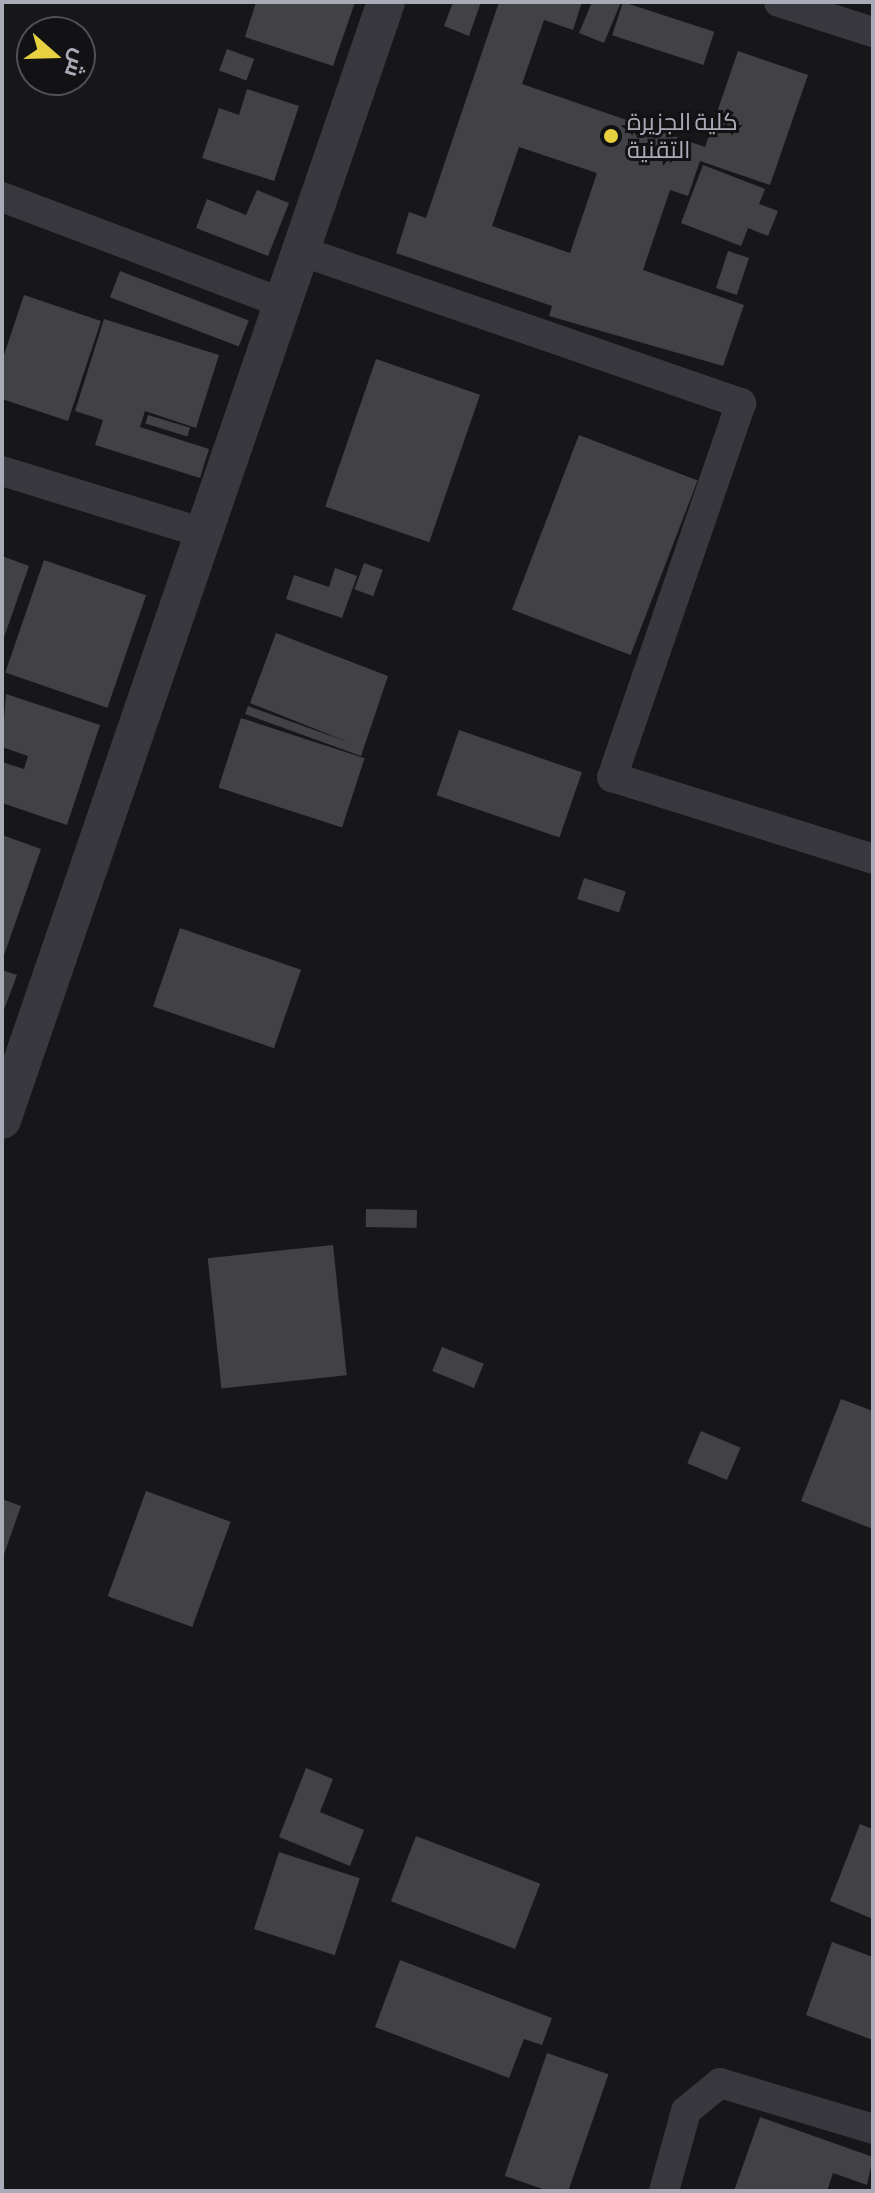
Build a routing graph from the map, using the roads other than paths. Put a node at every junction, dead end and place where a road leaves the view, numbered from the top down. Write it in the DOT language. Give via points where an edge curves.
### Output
graph roads {
  1 [pos="386,2"];
  2 [pos="779,2"];
  3 [pos="873,32"];
  4 [pos="2,197"];
  5 [pos="301,251"];
  6 [pos="283,303"];
  7 [pos="2,471"];
  8 [pos="204,533"];
  9 [pos="873,859"];
  10 [pos="2,1120"];
  11 [pos="873,2129"];
  12 [pos="664,2191"];
  1 -- 5 [label="street"];
  2 -- 3 [label="street"];
  4 -- 6 [label="street"];
  5 -- 6 [label="street"];
  5 -- 9 [label="street" via="741,403 612,777"];
  6 -- 8 [label="street"];
  7 -- 8 [label="street"];
  8 -- 10 [label="street"];
  11 -- 12 [label="street" via="720,2083 686,2111"];
}
